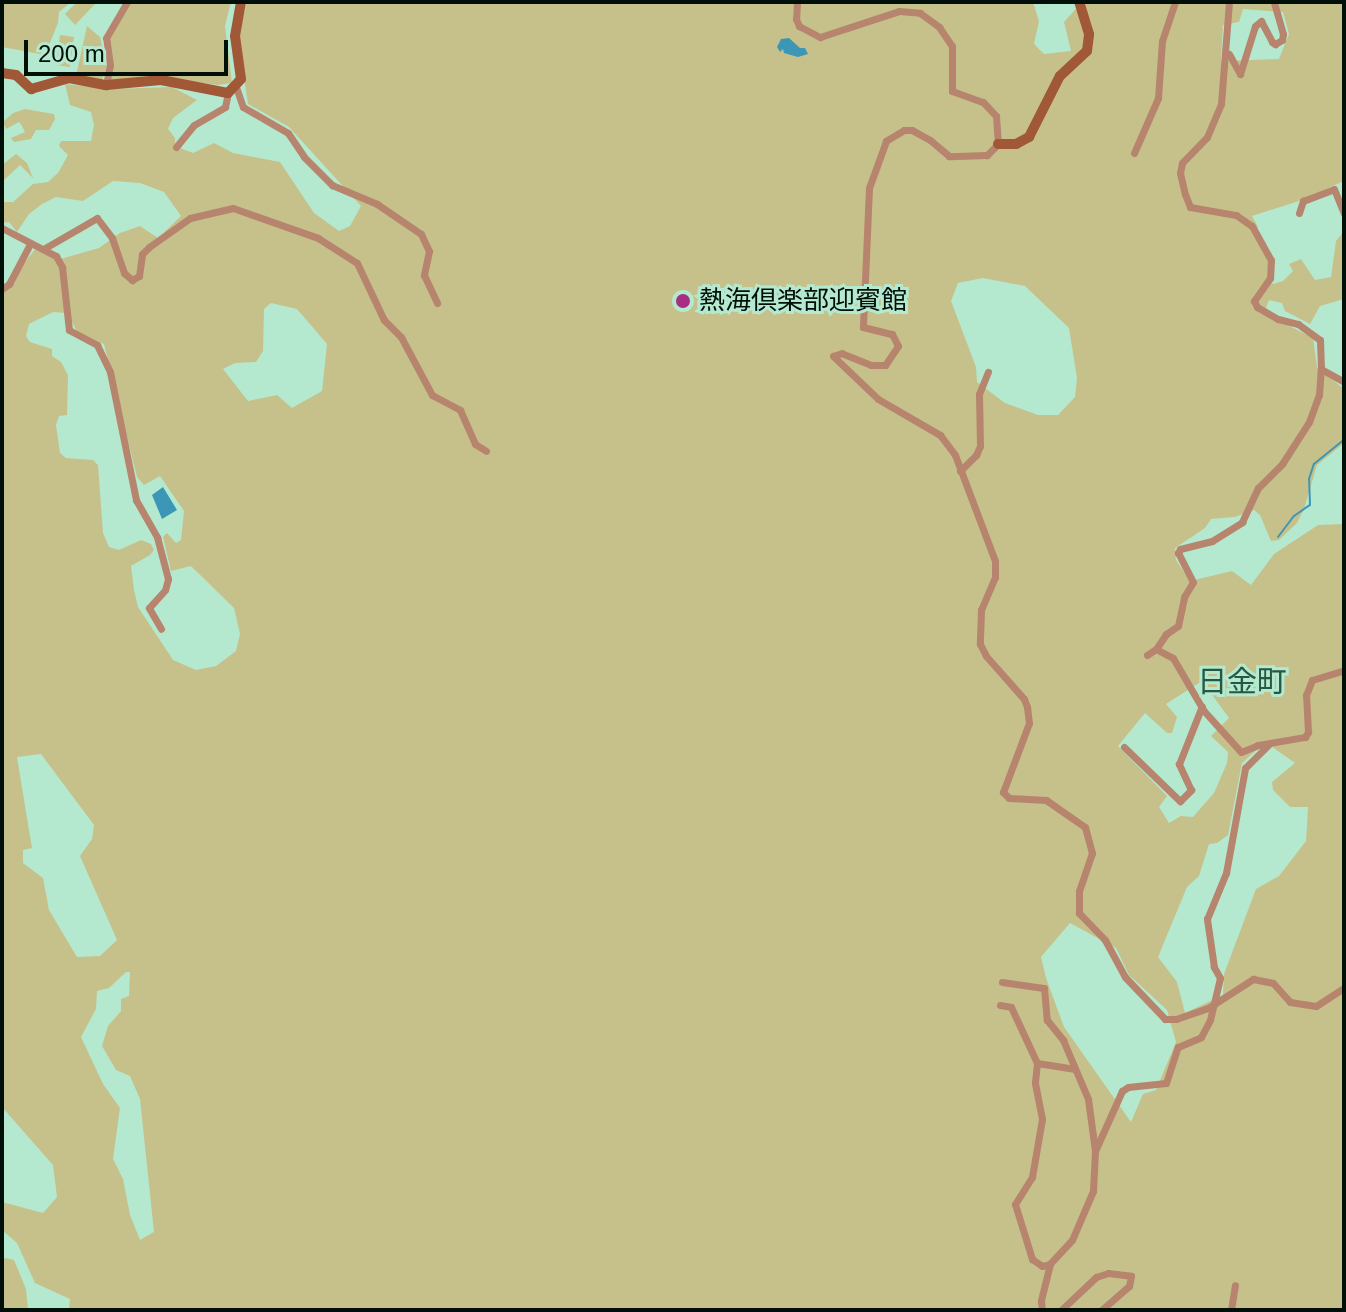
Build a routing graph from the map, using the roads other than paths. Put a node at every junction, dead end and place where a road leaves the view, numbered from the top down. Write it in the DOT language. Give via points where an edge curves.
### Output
graph roads {
  1 [pos="127,2"];
  2 [pos="241,2"];
  3 [pos="797,2"];
  4 [pos="1079,2"];
  5 [pos="1175,2"];
  6 [pos="1229,2"];
  7 [pos="1274,2"];
  8 [pos="1227,52"];
  9 [pos="2,73"];
  10 [pos="106,85"];
  11 [pos="232,90"];
  12 [pos="998,144"];
  13 [pos="176,147"];
  14 [pos="1134,153"];
  15 [pos="1299,213"];
  16 [pos="1344,214"];
  17 [pos="2,228"];
  18 [pos="30,244"];
  19 [pos="45,248"];
  20 [pos="2,289"];
  21 [pos="437,303"];
  22 [pos="1321,369"];
  23 [pos="988,372"];
  24 [pos="1344,382"];
  25 [pos="486,451"];
  26 [pos="960,471"];
  27 [pos="161,629"];
  28 [pos="1156,649"];
  29 [pos="1147,655"];
  30 [pos="1344,670"];
  31 [pos="1202,706"];
  32 [pos="1268,745"];
  33 [pos="1124,747"];
  34 [pos="1002,982"];
  35 [pos="1344,988"];
  36 [pos="1000,1005"];
  37 [pos="1215,1005"];
  38 [pos="1037,1063"];
  39 [pos="1074,1069"];
  40 [pos="1095,1151"];
  41 [pos="1050,1264"];
  42 [pos="1235,1285"];
  43 [pos="1042,1310"];
  44 [pos="1061,1310"];
  45 [pos="1101,1310"];
  46 [pos="1231,1310"];
  1 -- 10 [label="street" via="106,38"];
  2 -- 11 [label="street" via="235,36 241,71"];
  3 -- 12 [label="street" via="799,26 820,37 899,11 932,20 952,46 952,91 989,106 999,127"];
  4 -- 12 [label="street" via="1089,34 1087,51 1060,76 1029,137"];
  5 -- 14 [label="street" via="1160,52 1158,98"];
  6 -- 8 [label="street"];
  7 -- 8 [label="street" via="1283,34 1279,43 1272,42 1261,21 1240,74"];
  8 -- 22 [label="street" via="1214,123 1182,163 1185,194 1190,207 1236,215 1252,226 1271,260 1270,278 1254,301 1320,340"];
  9 -- 10 [label="street" via="16,75 31,89 69,78"];
  10 -- 11 [label="street" via="161,80"];
  11 -- 13 [label="street" via="225,107 194,125"];
  11 -- 21 [label="street" via="243,107 283,128 332,185 377,204 421,234 429,251 424,275"];
  12 -- 26 [label="street" via="991,154 956,158 912,130 886,141 869,188 863,327 892,334 898,346 889,362 880,366 842,353 833,356 878,399 940,435"];
  15 -- 16 [label="street" via="1303,201 1334,189"];
  17 -- 18 [label="street"];
  18 -- 19 [label="street"];
  18 -- 20 [label="street"];
  19 -- 25 [label="street" via="97,218 132,280 139,276 142,254 149,247 190,218 233,208 318,238 357,263 384,320 401,337 432,395 460,410 477,447"];
  19 -- 27 [label="street" via="60,261 69,330 97,345 110,372 136,500 157,537 168,579 149,608"];
  22 -- 24 [label="street"];
  22 -- 28 [label="street" via="1309,422 1282,464 1258,488 1242,522 1212,541 1180,549 1193,582 1178,626"];
  23 -- 26 [label="street" via="979,394 980,446"];
  26 -- 37 [label="street" via="995,561 993,586 981,610 980,644 1027,707 1029,723 1003,792 1009,798 1046,800 1085,827 1092,853 1079,891 1079,913 1105,940 1125,977 1165,1019"];
  28 -- 29 [label="street"];
  28 -- 31 [label="street" via="1180,664"];
  30 -- 32 [label="street" via="1312,680 1306,695 1305,737"];
  31 -- 32 [label="street" via="1241,752"];
  31 -- 33 [label="street" via="1179,764 1191,790 1180,801"];
  32 -- 37 [label="street" via="1245,768 1226,873 1207,919 1220,978"];
  34 -- 39 [label="street" via="1044,988 1047,1020 1063,1040"];
  35 -- 37 [label="street" via="1316,1006 1290,1002 1273,983 1259,978"];
  36 -- 38 [label="street" via="1011,1007"];
  37 -- 40 [label="street" via="1201,1037 1178,1047 1166,1083 1122,1091"];
  38 -- 39 [label="street"];
  38 -- 41 [label="street" via="1042,1119 1032,1177 1015,1204 1032,1259 1042,1266"];
  39 -- 40 [label="street" via="1088,1099"];
  40 -- 41 [label="street" via="1093,1191 1072,1240"];
  41 -- 43 [label="street"];
  42 -- 46 [label="street"];
  44 -- 45 [label="street" via="1096,1277 1131,1276 1129,1286"];
}
